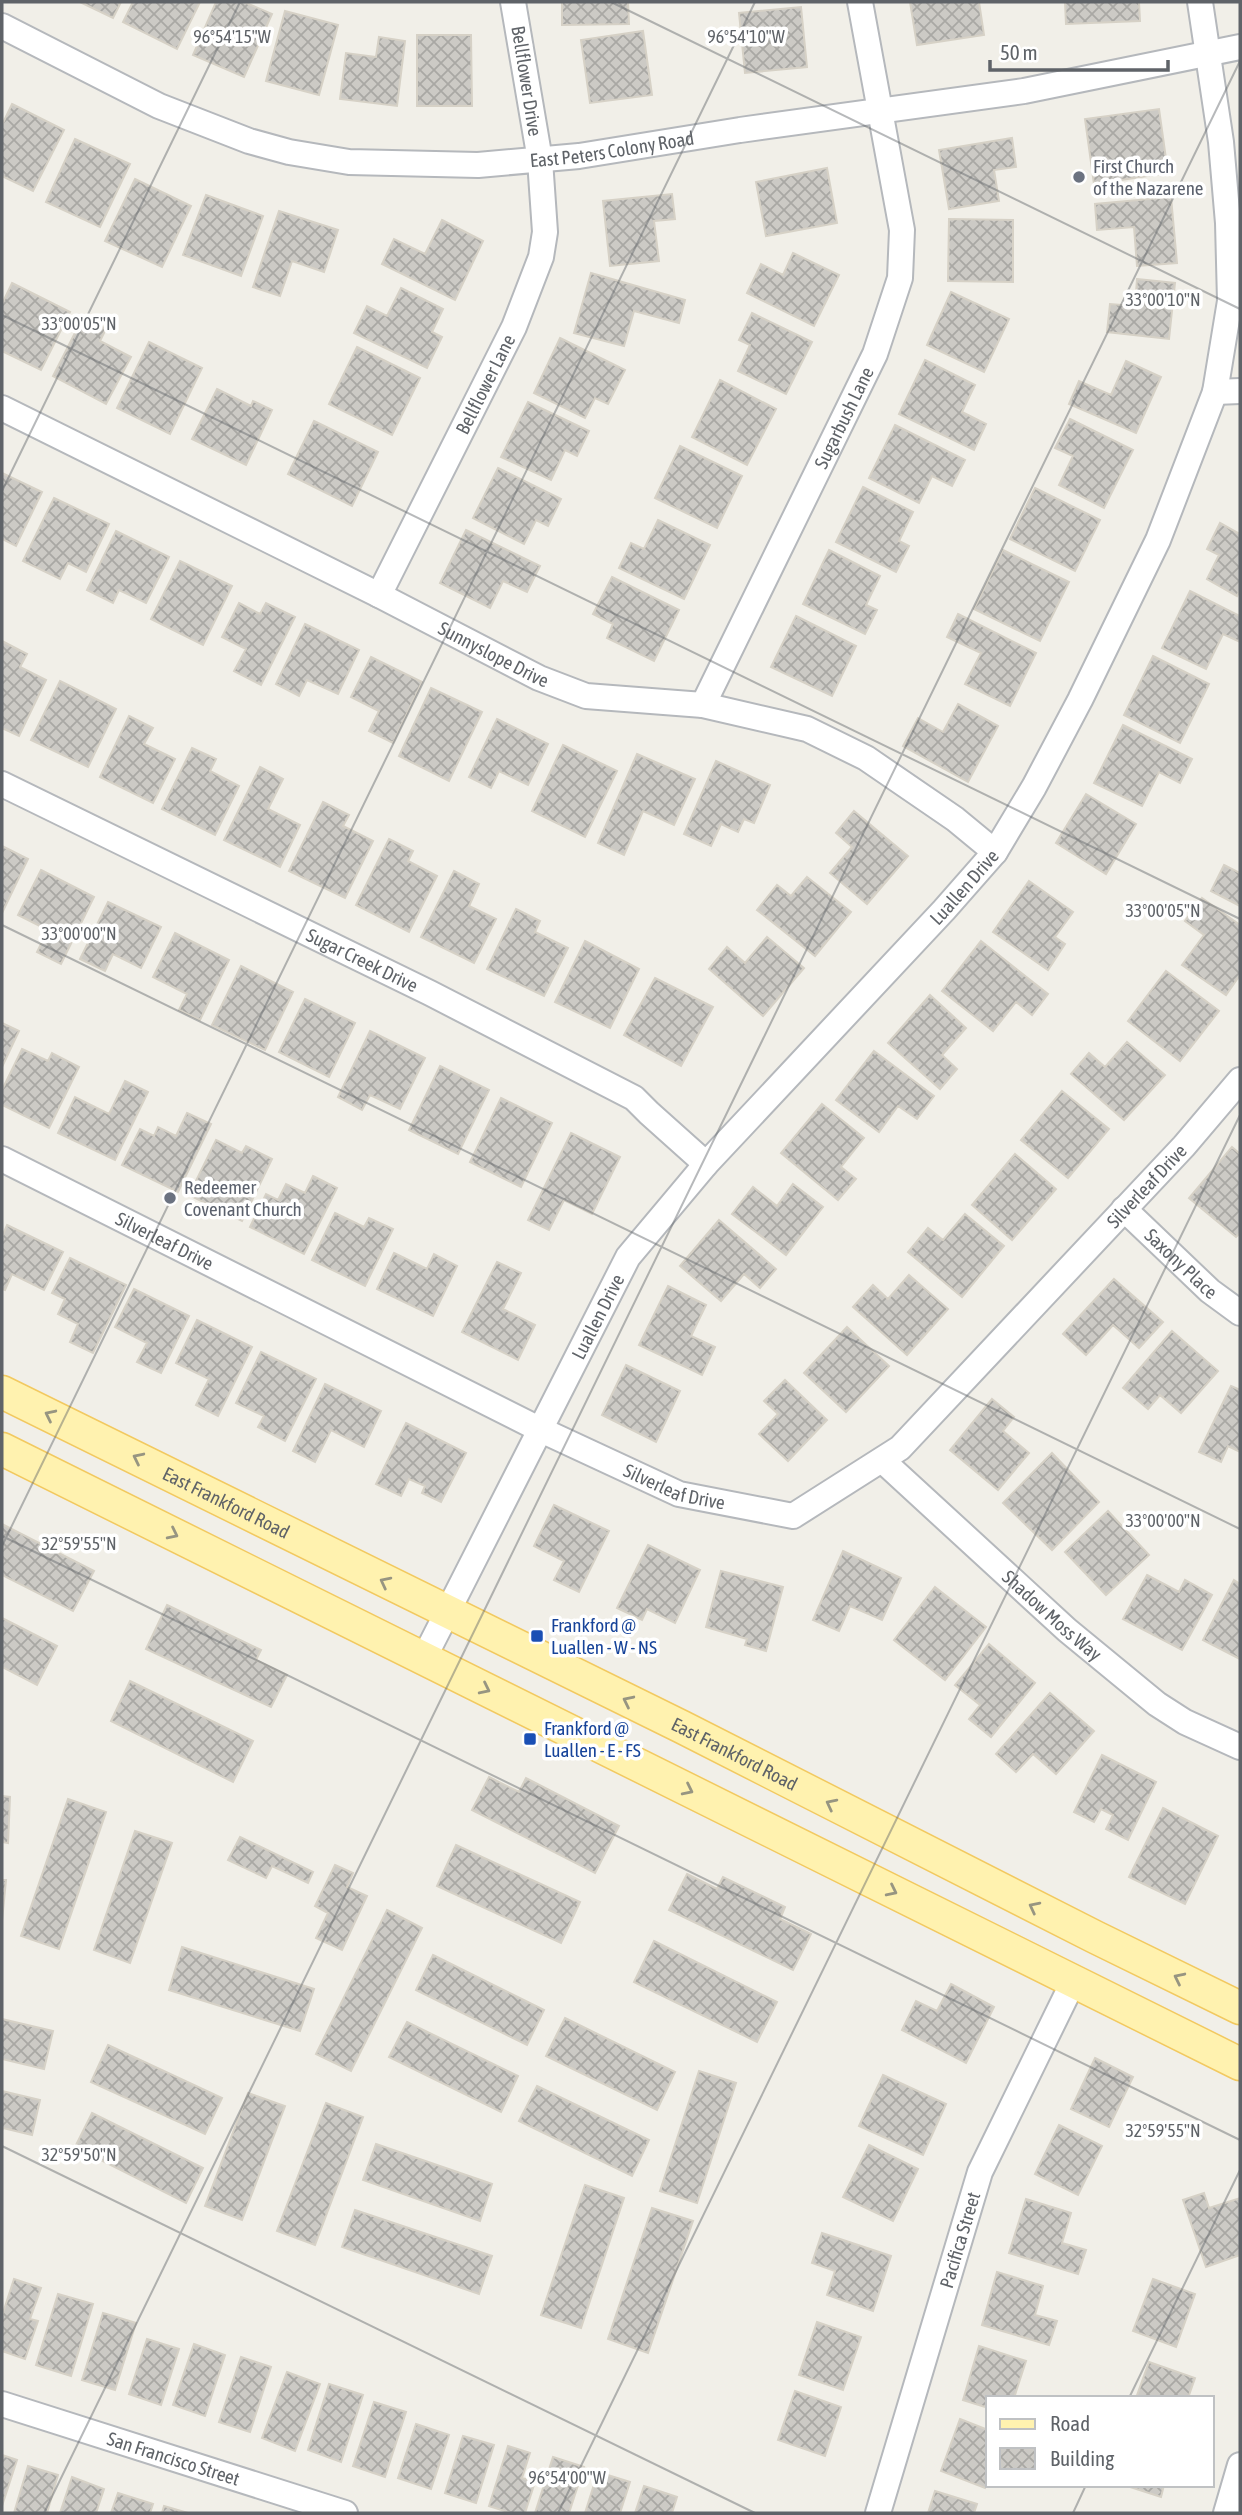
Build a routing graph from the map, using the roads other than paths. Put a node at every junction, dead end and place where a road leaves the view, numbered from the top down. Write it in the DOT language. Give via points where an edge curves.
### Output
graph roads {
  1 [pos="513,2"];
  2 [pos="860,2"];
  3 [pos="1200,2"];
  4 [pos="2,26"];
  5 [pos="1240,47"];
  6 [pos="1208,52"];
  7 [pos="879,110"];
  8 [pos="540,160"];
  9 [pos="1240,391"];
  10 [pos="1215,392"];
  11 [pos="2,408"];
  12 [pos="379,595"];
  13 [pos="704,705"];
  14 [pos="2,784"];
  15 [pos="995,852"];
  16 [pos="1240,1080"];
  17 [pos="2,1159"];
  18 [pos="706,1164"];
  19 [pos="1124,1209"];
  20 [pos="1240,1313"];
  21 [pos="2,1392"];
  22 [pos="539,1429"];
  23 [pos="2,1449"];
  24 [pos="883,1461"];
  25 [pos="446,1612"];
  26 [pos="424,1658"];
  27 [pos="1240,1747"];
  28 [pos="1074,1980"];
  29 [pos="1240,2008"];
  30 [pos="1240,2064"];
  31 [pos="2,2404"];
  32 [pos="1240,2465"];
  33 [pos="345,2513"];
  34 [pos="877,2513"];
  35 [pos="1226,2513"];
  1 -- 8 [label="street, Bellflower Drive"];
  2 -- 7 [label="street, Sugarbush Lane"];
  3 -- 6 [label="street, Luallen Drive"];
  4 -- 8 [label="street, East Peters Colony Road" via="159,106 289,152 349,162 478,165"];
  5 -- 6 [label="street, East Peters Colony Road"];
  6 -- 7 [label="street, East Peters Colony Road" via="1024,91"];
  6 -- 10 [label="street, Luallen Drive" via="1226,196 1230,288"];
  7 -- 8 [label="street, East Peters Colony Road"];
  7 -- 13 [label="street, Sugarbush Lane" via="902,230 901,278 875,354"];
  8 -- 12 [label="street, Bellflower Lane" via="545,232 541,257 514,327"];
  9 -- 10 [label="street"];
  10 -- 15 [label="street, Luallen Drive" via="1158,540 1080,700"];
  11 -- 12 [label="street, Sunnyslope Drive"];
  12 -- 13 [label="street, Sunnyslope Drive" via="539,678 586,696"];
  13 -- 15 [label="street, Sunnyslope Drive" via="807,729 866,758"];
  14 -- 18 [label="street, Sugar Creek Drive" via="634,1098"];
  15 -- 18 [label="street, Luallen Drive"];
  16 -- 19 [label="street, Silverleaf Drive"];
  17 -- 22 [label="street, Silverleaf Drive"];
  18 -- 22 [label="street, Luallen Drive" via="628,1257"];
  19 -- 20 [label="street, Saxony Place" via="1210,1291"];
  19 -- 24 [label="street, Silverleaf Drive" via="910,1438"];
  25 -- 21 [label="main road, East Frankford Road, one-way"];
  22 -- 24 [label="street, Silverleaf Drive" via="680,1494 793,1516"];
  22 -- 25 [label="street, Luallen Drive"];
  23 -- 26 [label="main road, one-way"];
  24 -- 27 [label="street, Shadow Moss Way" via="1067,1629 1157,1704 1185,1723"];
  25 -- 26 [label="street, Luallen Drive"];
  29 -- 25 [label="main road, East Frankford Road, one-way"];
  26 -- 28 [label="main road, one-way"];
  28 -- 30 [label="main road"];
  28 -- 34 [label="street, Pacifica Street" via="981,2172"];
  31 -- 33 [label="street, San Francisco Street"];
  32 -- 35 [label="street"];
}
